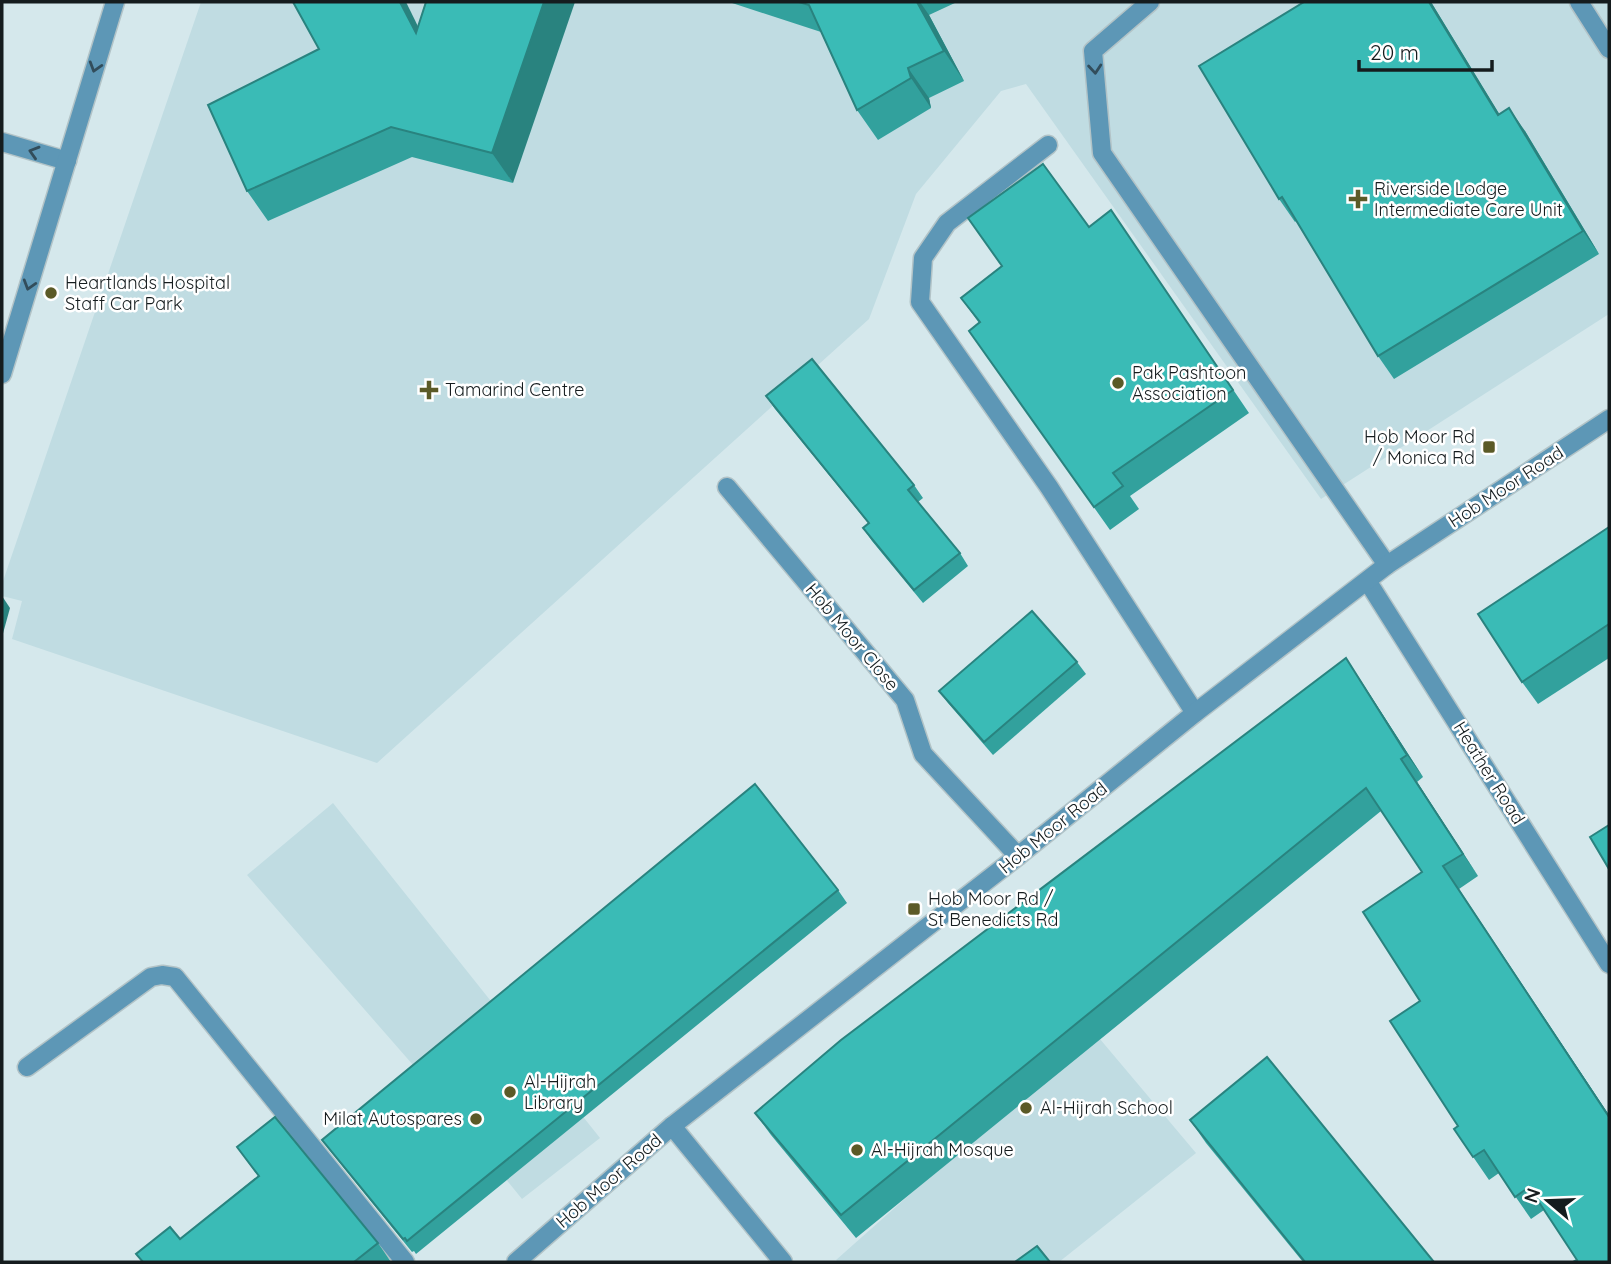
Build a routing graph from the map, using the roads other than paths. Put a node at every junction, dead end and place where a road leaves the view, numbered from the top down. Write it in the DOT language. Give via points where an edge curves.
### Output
graph roads {
  1 [pos="115,2"];
  2 [pos="1150,2"];
  3 [pos="1578,2"];
  4 [pos="1609,50"];
  5 [pos="2,142"];
  6 [pos="1048,145"];
  7 [pos="67,162"];
  8 [pos="2,374"];
  9 [pos="1609,419"];
  10 [pos="727,487"];
  11 [pos="1387,565"];
  12 [pos="1368,582"];
  13 [pos="1195,713"];
  14 [pos="1018,856"];
  15 [pos="1609,964"];
  16 [pos="27,1067"];
  17 [pos="672,1126"];
  18 [pos="405,1262"];
  19 [pos="516,1262"];
  20 [pos="783,1262"];
  1 -- 7 [label="street, one-way"];
  2 -- 11 [label="street, one-way" via="1093,51 1102,153"];
  3 -- 4 [label="street"];
  7 -- 5 [label="street, one-way"];
  6 -- 13 [label="street" via="947,223 923,258 920,302 1049,487"];
  7 -- 8 [label="street, one-way"];
  9 -- 11 [label="street, Hob Moor Road"];
  10 -- 14 [label="street, Hob Moor Close" via="905,700 923,754"];
  11 -- 12 [label="street, Hob Moor Road"];
  12 -- 13 [label="street, Hob Moor Road"];
  12 -- 15 [label="street, Heather Road"];
  13 -- 14 [label="street, Hob Moor Road"];
  14 -- 17 [label="street, Hob Moor Road"];
  16 -- 18 [label="street" via="151,977 176,977"];
  17 -- 19 [label="street, Hob Moor Road"];
  17 -- 20 [label="street"];
}
